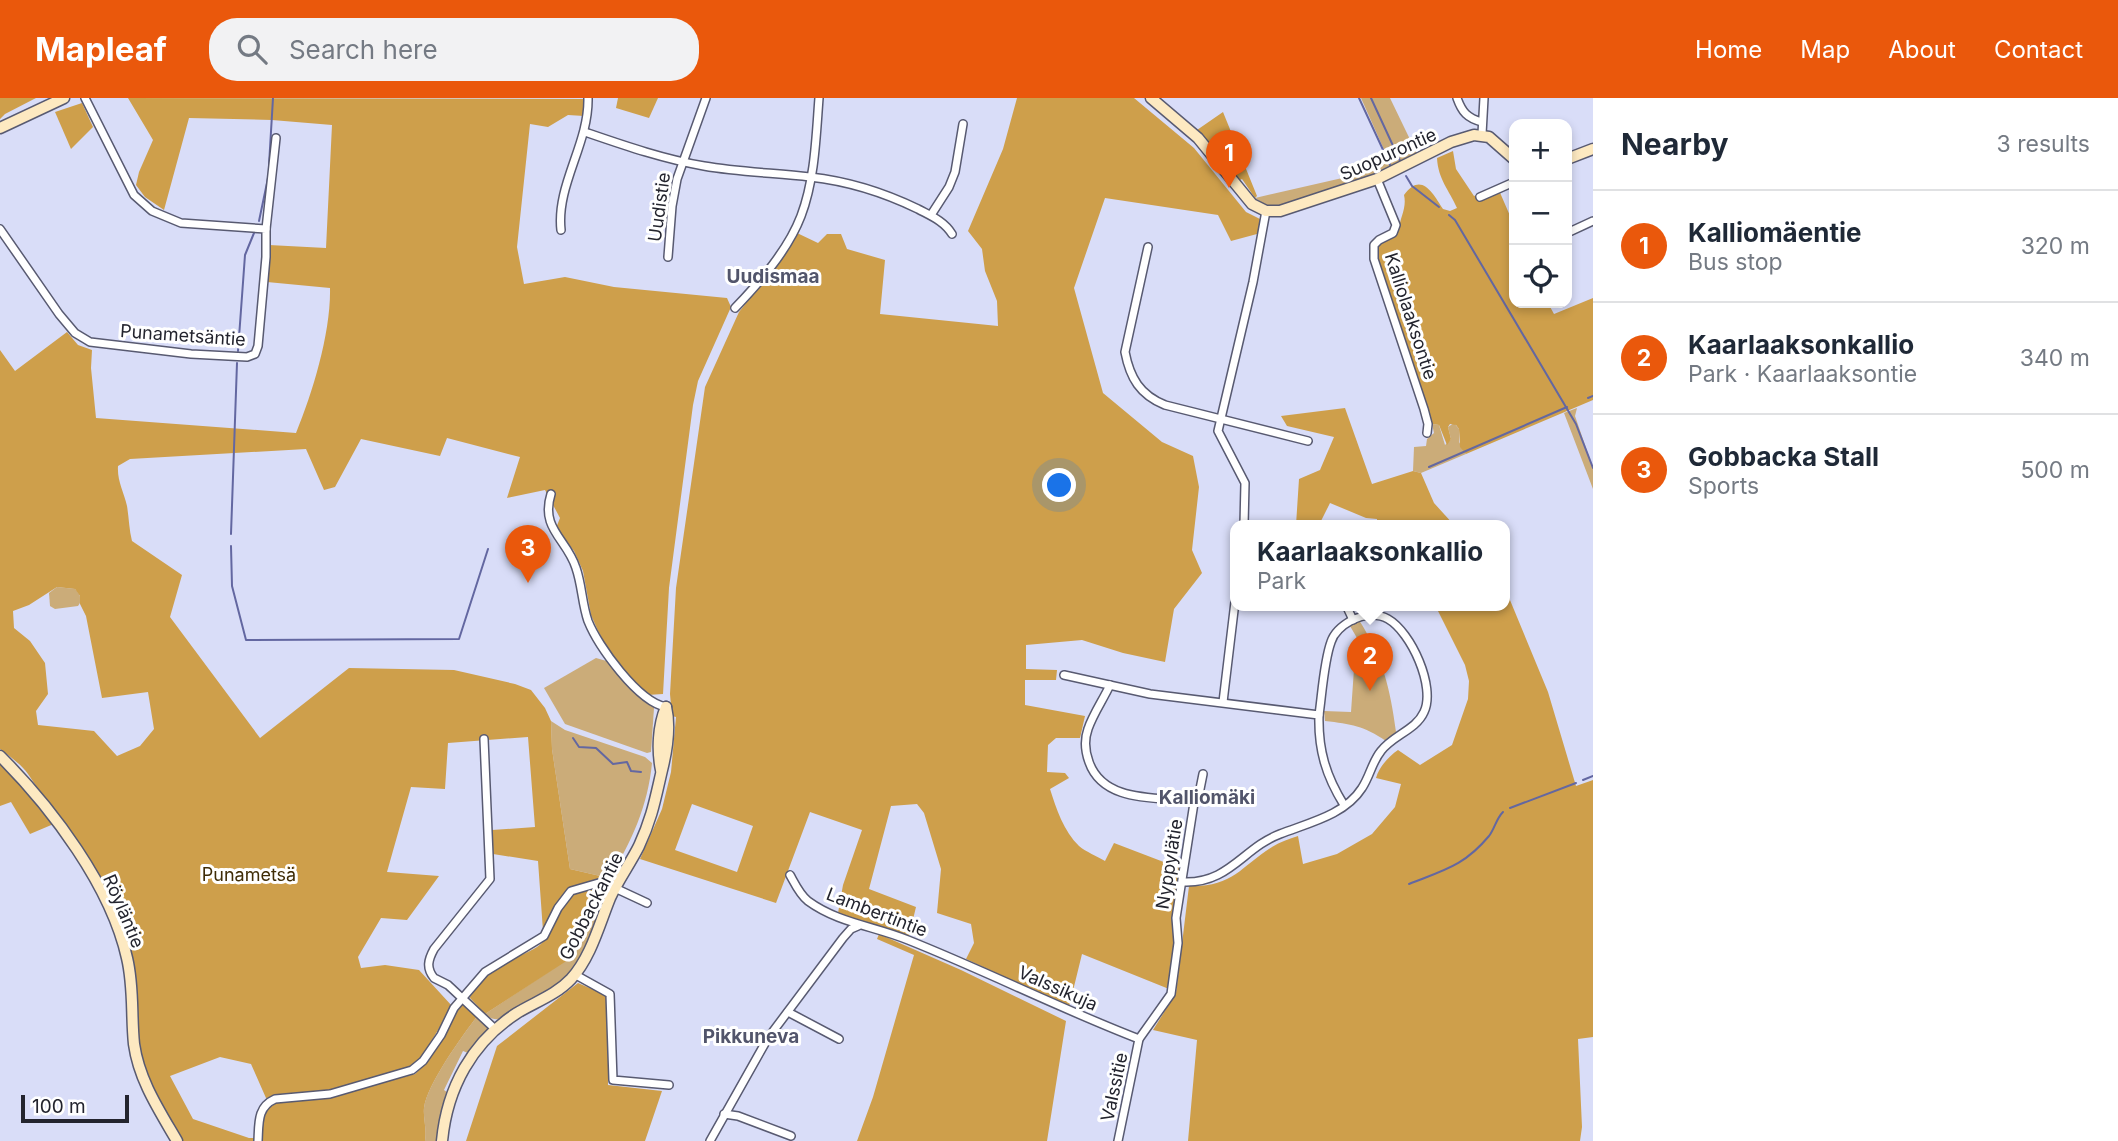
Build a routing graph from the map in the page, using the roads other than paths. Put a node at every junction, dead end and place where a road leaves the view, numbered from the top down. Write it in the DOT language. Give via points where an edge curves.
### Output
graph roads {
  1 [pos="64,98"];
  2 [pos="85,98"];
  3 [pos="588,98"];
  4 [pos="706,98"];
  5 [pos="820,98"];
  6 [pos="1151,98"];
  7 [pos="1457,98"];
  8 [pos="1484,98"];
  9 [pos="1482,122"];
  10 [pos="963,124"];
  11 [pos="0,128"];
  12 [pos="584,132"];
  13 [pos="1482,134"];
  14 [pos="276,138"];
  15 [pos="1593,149"];
  16 [pos="1509,154"];
  17 [pos="1572,157"];
  18 [pos="683,162"];
  19 [pos="811,177"];
  20 [pos="1377,179"];
  21 [pos="1509,184"];
  22 [pos="1480,197"];
  23 [pos="1266,211"];
  24 [pos="931,215"];
  25 [pos="1593,221"];
  26 [pos="0,229"];
  27 [pos="266,229"];
  28 [pos="561,230"];
  29 [pos="1572,231"];
  30 [pos="952,234"];
  31 [pos="1149,247"];
  32 [pos="668,257"];
  33 [pos="735,308"];
  34 [pos="1221,419"];
  35 [pos="1427,433"];
  36 [pos="1308,441"];
  37 [pos="551,494"];
  38 [pos="1244,520"];
  39 [pos="1234,611"];
  40 [pos="1349,611"];
  41 [pos="1353,620"];
  42 [pos="1064,675"];
  43 [pos="1110,685"];
  44 [pos="1223,702"];
  45 [pos="666,707"];
  46 [pos="1319,715"];
  47 [pos="484,739"];
  48 [pos="0,756"];
  49 [pos="1203,774"];
  50 [pos="1194,803"];
  51 [pos="1344,805"];
  52 [pos="790,875"];
  53 [pos="1183,882"];
  54 [pos="615,888"];
  55 [pos="647,903"];
  56 [pos="858,926"];
  57 [pos="964,963"];
  58 [pos="574,974"];
  59 [pos="462,998"];
  60 [pos="788,1012"];
  61 [pos="495,1029"];
  62 [pos="839,1039"];
  63 [pos="1139,1039"];
  64 [pos="669,1085"];
  65 [pos="724,1114"];
  66 [pos="791,1136"];
  67 [pos="177,1141"];
  68 [pos="258,1141"];
  69 [pos="442,1141"];
  70 [pos="710,1141"];
  71 [pos="1118,1141"];
  1 -- 11 [label="street"];
  2 -- 27 [label="street" via="134,195 152,211 181,223"];
  3 -- 12 [label="street"];
  4 -- 18 [label="street, Uudistie"];
  5 -- 19 [label="street"];
  6 -- 23 [label="street" via="1198,138 1252,204"];
  7 -- 9 [label="street" via="1469,119"];
  8 -- 9 [label="street"];
  9 -- 13 [label="street"];
  10 -- 24 [label="street" via="955,172"];
  12 -- 18 [label="street"];
  12 -- 28 [label="street" via="559,212"];
  13 -- 16 [label="street"];
  13 -- 20 [label="street, Suopurontie" via="1461,138"];
  14 -- 27 [label="street"];
  15 -- 17 [label="street"];
  18 -- 19 [label="street"];
  18 -- 32 [label="street, Uudistie" via="674,193"];
  19 -- 24 [label="street" via="885,195"];
  19 -- 33 [label="street" via="800,220"];
  20 -- 23 [label="street, Suopurontie" via="1279,211"];
  20 -- 35 [label="street, Kalliolaaksontie" via="1396,225 1393,233 1374,245 1374,259 1424,409"];
  21 -- 22 [label="street"];
  23 -- 34 [label="street"];
  24 -- 30 [label="street"];
  25 -- 29 [label="street"];
  26 -- 27 [label="street, Punametsäntie" via="59,314 90,342 247,357 252,357 258,346"];
  31 -- 34 [label="street" via="1125,352 1135,384 1151,400"];
  34 -- 36 [label="street"];
  34 -- 38 [label="street" via="1220,438 1245,483"];
  37 -- 45 [label="street" via="548,515 577,568 594,634 649,701"];
  39 -- 44 [label="street"];
  40 -- 41 [label="street"];
  41 -- 46 [label="street" via="1331,641"];
  41 -- 51 [label="street" via="1380,616 1398,626 1423,670 1427,705 1420,719 1387,744 1363,786"];
  42 -- 43 [label="street"];
  43 -- 44 [label="street"];
  43 -- 50 [label="street, Nyppylätie" via="1085,741 1096,776 1120,792"];
  44 -- 46 [label="street"];
  45 -- 54 [label="street, Gobbackantie" via="667,745 651,817"];
  46 -- 51 [label="street" via="1321,755"];
  47 -- 59 [label="street" via="490,878 435,949 428,965 434,978"];
  48 -- 67 [label="street, Röyläntie" via="73,845 104,898 130,970 138,1060 153,1100"];
  49 -- 50 [label="street"];
  50 -- 53 [label="street, Nyppylätie"];
  51 -- 53 [label="street" via="1311,824 1276,835 1219,876"];
  52 -- 56 [label="street, Lambertintie" via="806,900"];
  53 -- 63 [label="street, Nyppylätie" via="1171,994"];
  54 -- 55 [label="street"];
  54 -- 58 [label="street, Gobbackantie"];
  54 -- 59 [label="street" via="599,882 571,891 544,936 485,972"];
  56 -- 57 [label="street, Lambertintie" via="881,930"];
  56 -- 60 [label="street" via="843,938"];
  57 -- 63 [label="street, Valssikuja"];
  58 -- 61 [label="street, Gobbackantie" via="556,992"];
  58 -- 64 [label="street" via="610,994 613,1080"];
  59 -- 61 [label="street"];
  59 -- 68 [label="street" via="424,1061 412,1070 330,1094 275,1099 260,1114"];
  60 -- 62 [label="street"];
  60 -- 65 [label="street"];
  61 -- 69 [label="street, Gobbackantie" via="469,1057 452,1092"];
  63 -- 71 [label="street, Valssitie"];
  65 -- 66 [label="street"];
  65 -- 70 [label="street"];
}
